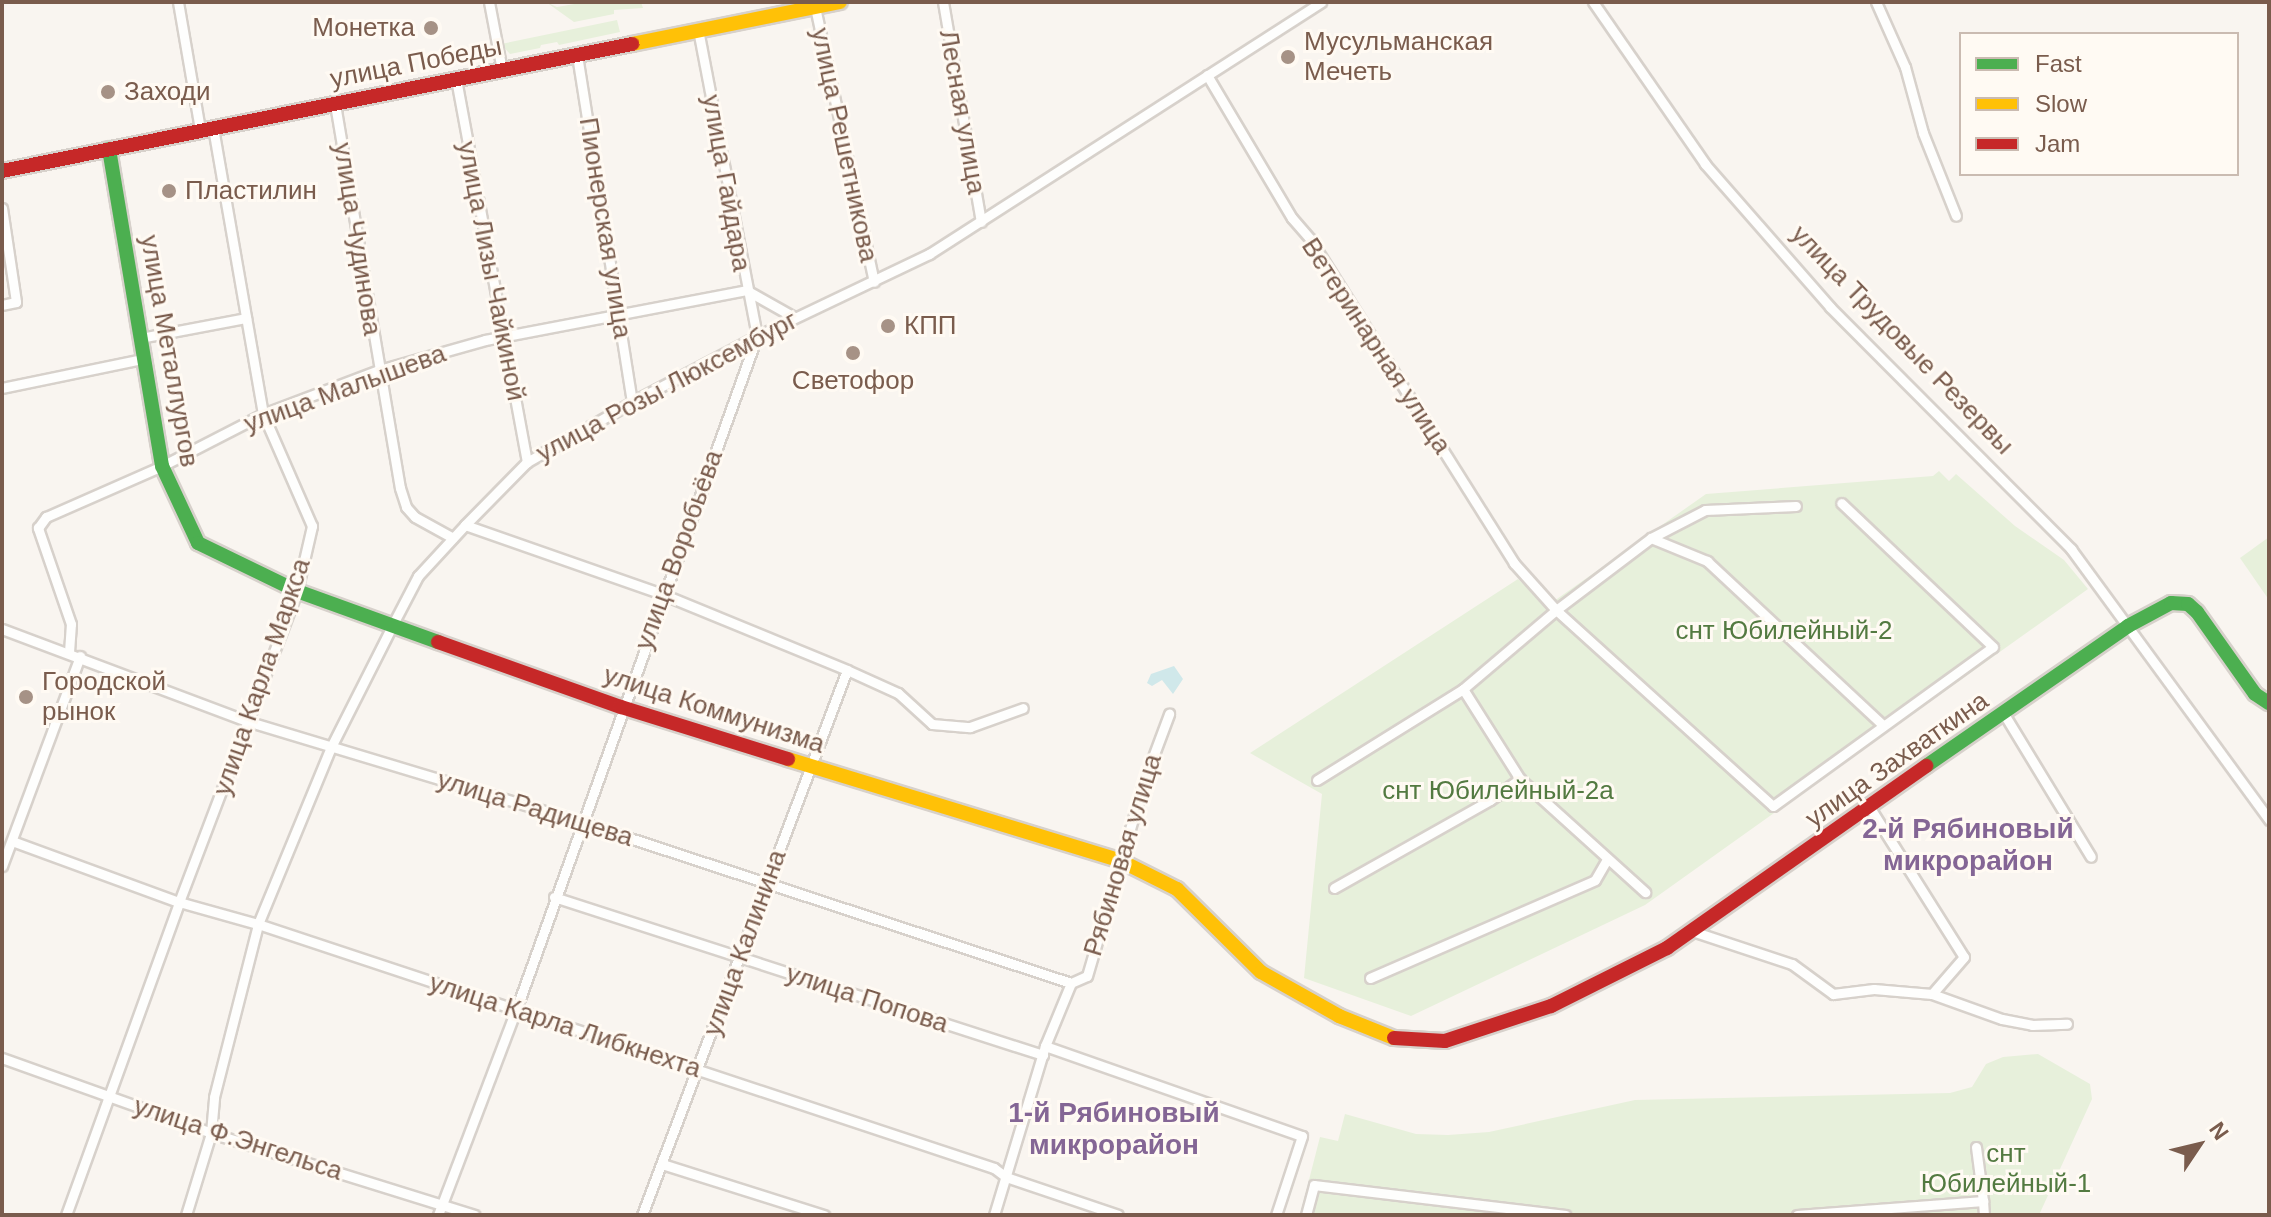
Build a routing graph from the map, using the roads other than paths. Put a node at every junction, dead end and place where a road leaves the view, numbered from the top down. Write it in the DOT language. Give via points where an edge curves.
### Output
graph roads {
  1 [pos="178,2"];
  2 [pos="489,2"];
  3 [pos="840,2"];
  4 [pos="943,2"];
  5 [pos="1321,2"];
  6 [pos="1593,2"];
  7 [pos="1876,2"];
  8 [pos="809,6"];
  9 [pos="698,30"];
  10 [pos="577,55"];
  11 [pos="502,70"];
  12 [pos="1207,75"];
  13 [pos="456,79"];
  14 [pos="335,104"];
  15 [pos="206,129"];
  16 [pos="109,149"];
  17 [pos="2,171"];
  18 [pos="2,208"];
  19 [pos="1956,216"];
  20 [pos="981,222"];
  21 [pos="874,282"];
  22 [pos="746,290"];
  23 [pos="2,305"];
  24 [pos="619,314"];
  25 [pos="794,317"];
  26 [pos="246,318"];
  27 [pos="757,336"];
  28 [pos="140,338"];
  29 [pos="502,338"];
  30 [pos="142,359"];
  31 [pos="379,370"];
  32 [pos="2,388"];
  33 [pos="632,402"];
  34 [pos="263,414"];
  35 [pos="527,462"];
  36 [pos="162,466"];
  37 [pos="1841,503"];
  38 [pos="1796,506"];
  39 [pos="465,525"];
  40 [pos="453,538"];
  41 [pos="1651,538"];
  42 [pos="297,591"];
  43 [pos="662,594"];
  44 [pos="1556,610"];
  45 [pos="393,624"];
  46 [pos="2128,626"];
  47 [pos="2,629"];
  48 [pos="69,652"];
  49 [pos="80,656"];
  50 [pos="847,670"];
  51 [pos="1463,689"];
  52 [pos="2269,703"];
  53 [pos="621,707"];
  54 [pos="1023,708"];
  55 [pos="1169,714"];
  56 [pos="2004,714"];
  57 [pos="250,722"];
  58 [pos="1883,725"];
  59 [pos="331,747"];
  60 [pos="810,765"];
  61 [pos="1520,779"];
  62 [pos="1317,780"];
  63 [pos="1870,808"];
  64 [pos="2269,820"];
  65 [pos="581,822"];
  66 [pos="12,841"];
  67 [pos="2091,857"];
  68 [pos="1121,861"];
  69 [pos="1606,861"];
  70 [pos="2,866"];
  71 [pos="767,882"];
  72 [pos="1334,888"];
  73 [pos="1645,892"];
  74 [pos="554,897"];
  75 [pos="179,902"];
  76 [pos="258,924"];
  77 [pos="1692,931"];
  78 [pos="739,959"];
  79 [pos="1370,978"];
  80 [pos="1071,983"];
  81 [pos="1932,994"];
  82 [pos="516,1010"];
  83 [pos="2067,1024"];
  84 [pos="1044,1050"];
  85 [pos="2,1058"];
  86 [pos="698,1071"];
  87 [pos="110,1095"];
  88 [pos="211,1133"];
  89 [pos="1976,1147"];
  90 [pos="662,1164"];
  91 [pos="1006,1177"];
  92 [pos="1983,1201"];
  93 [pos="442,1204"];
  94 [pos="66,1215"];
  95 [pos="186,1215"];
  96 [pos="438,1215"];
  97 [pos="475,1215"];
  98 [pos="642,1215"];
  99 [pos="824,1215"];
  100 [pos="994,1215"];
  101 [pos="1118,1215"];
  102 [pos="1276,1215"];
  103 [pos="1306,1215"];
  104 [pos="1565,1215"];
  105 [pos="1797,1215"];
  106 [pos="1984,1215"];
  1 -- 15 [label="street, улица Карла Маркса"];
  2 -- 11 [label="street"];
  3 -- 8 [label="street, улица Победы"];
  4 -- 20 [label="street, Лесная улица"];
  5 -- 12 [label="street, улица Розы Люксембург"];
  6 -- 46 [label="street, улица Трудовые Резервы" via="1705,164 1830,307 2048,523"];
  7 -- 19 [label="street" via="1905,67 1923,133"];
  8 -- 9 [label="street, улица Победы"];
  8 -- 21 [label="street, улица Решетникова"];
  9 -- 10 [label="street, улица Победы"];
  9 -- 22 [label="street, улица Гайдара"];
  10 -- 11 [label="street, улица Победы"];
  10 -- 24 [label="street, Пионерская улица"];
  11 -- 13 [label="street, улица Победы"];
  12 -- 20 [label="street, улица Розы Люксембург"];
  12 -- 44 [label="street, Ветеринарная улица" via="1292,218 1514,563"];
  13 -- 14 [label="street, улица Победы"];
  13 -- 29 [label="street, улица Лизы Чайкиной"];
  14 -- 15 [label="street, улица Победы"];
  14 -- 31 [label="street, улица Чудинова"];
  15 -- 16 [label="street, улица Победы"];
  15 -- 26 [label="street, улица Карла Маркса"];
  16 -- 17 [label="street, улица Победы"];
  16 -- 28 [label="street, улица Металлургов"];
  18 -- 23 [label="street" via="16,302"];
  20 -- 21 [label="street, улица Розы Люксембург"];
  21 -- 25 [label="street, улица Розы Люксембург"];
  22 -- 24 [label="street, улица Малышева"];
  22 -- 25 [label="street"];
  22 -- 27 [label="street, улица Гайдара"];
  24 -- 29 [label="street, улица Малышева"];
  24 -- 33 [label="street, Пионерская улица"];
  25 -- 27 [label="street, улица Розы Люксембург"];
  26 -- 28 [label="street"];
  26 -- 34 [label="street, улица Карла Маркса"];
  27 -- 33 [label="street, улица Розы Люксембург"];
  27 -- 43 [label="street, улица Воробьёва"];
  28 -- 30 [label="street, улица Металлургов"];
  29 -- 31 [label="street, улица Малышева"];
  29 -- 35 [label="street, улица Лизы Чайкиной"];
  30 -- 32 [label="street"];
  30 -- 36 [label="street, улица Металлургов"];
  31 -- 34 [label="street, улица Малышева"];
  31 -- 40 [label="street, улица Чудинова" via="406,507"];
  33 -- 35 [label="street, улица Розы Люксембург"];
  34 -- 36 [label="street, улица Малышева"];
  34 -- 42 [label="street, улица Карла Маркса" via="312,526"];
  35 -- 39 [label="street, улица Розы Люксембург"];
  36 -- 42 [label="street, улица Металлургов" via="198,543"];
  36 -- 48 [label="street, улица Малышева" via="46,517 38,528 71,624"];
  37 -- 58 [label="street" via="1993,647"];
  38 -- 41 [label="street" via="1705,510"];
  39 -- 40 [label="street, улица Розы Люксембург"];
  39 -- 43 [label="street"];
  40 -- 45 [label="street, улица Розы Люксембург" via="418,576"];
  41 -- 44 [label="street"];
  41 -- 58 [label="street" via="1707,561"];
  42 -- 45 [label="street, улица Коммунизма"];
  42 -- 57 [label="street, улица Карла Маркса"];
  43 -- 50 [label="street"];
  43 -- 53 [label="street, улица Воробьёва"];
  44 -- 51 [label="street"];
  44 -- 58 [label="street, Ветеринарная улица" via="1773,806"];
  45 -- 53 [label="street, улица Коммунизма"];
  45 -- 59 [label="street, улица Розы Люксембург"];
  46 -- 52 [label="street" via="2171,603 2188,604 2202,616 2255,694"];
  46 -- 56 [label="street, улица Захваткина"];
  46 -- 64 [label="street, улица Трудовые Резервы"];
  47 -- 48 [label="street, улица Радищева"];
  48 -- 49 [label="street, улица Радищева"];
  49 -- 57 [label="street, улица Радищева"];
  49 -- 66 [label="street"];
  50 -- 54 [label="street" via="898,693 937,725 970,727"];
  50 -- 60 [label="street, улица Калинина"];
  51 -- 61 [label="street"];
  51 -- 62 [label="street"];
  53 -- 60 [label="street, улица Коммунизма"];
  53 -- 65 [label="street, улица Воробьёва"];
  55 -- 68 [label="street, Рябиновая улица"];
  56 -- 63 [label="street, улица Захваткина"];
  56 -- 67 [label="street"];
  57 -- 59 [label="street, улица Радищева"];
  57 -- 75 [label="street, улица Карла Маркса"];
  59 -- 65 [label="street, улица Радищева"];
  59 -- 76 [label="street, улица Розы Люксембург"];
  60 -- 68 [label="street, улица Коммунизма"];
  60 -- 71 [label="street, улица Калинина"];
  61 -- 69 [label="street"];
  61 -- 72 [label="street"];
  63 -- 77 [label="street, улица Захваткина"];
  63 -- 81 [label="street" via="1964,957"];
  65 -- 71 [label="street, улица Радищева"];
  65 -- 74 [label="street, улица Воробьёва"];
  66 -- 70 [label="street"];
  66 -- 75 [label="street, улица Карла Либкнехта"];
  68 -- 77 [label="street, улица Коммунизма" via="1177,889 1261,972 1339,1016 1398,1039 1445,1041 1551,1006"];
  68 -- 80 [label="street, Рябиновая улица" via="1087,976"];
  69 -- 73 [label="street"];
  69 -- 79 [label="street" via="1595,880"];
  71 -- 78 [label="street, улица Калинина"];
  71 -- 80 [label="street, улица Радищева"];
  74 -- 78 [label="street, улица Попова"];
  74 -- 82 [label="street, улица Воробьёва"];
  75 -- 76 [label="street, улица Карла Либкнехта"];
  75 -- 87 [label="street, улица Карла Маркса"];
  76 -- 82 [label="street, улица Карла Либкнехта"];
  76 -- 88 [label="street, улица Розы Люксембург" via="214,1097"];
  77 -- 81 [label="street" via="1792,964 1833,994 1874,989"];
  78 -- 84 [label="street, улица Попова"];
  78 -- 86 [label="street, улица Калинина"];
  80 -- 84 [label="street, Рябиновая улица"];
  81 -- 83 [label="street" via="2002,1019"];
  82 -- 86 [label="street, улица Карла Либкнехта"];
  82 -- 93 [label="street, улица Воробьёва"];
  84 -- 91 [label="street, Рябиновая улица"];
  84 -- 102 [label="street, улица Попова" via="1302,1136"];
  85 -- 87 [label="street, улица Ф.Энгельса"];
  86 -- 90 [label="street, улица Калинина"];
  86 -- 91 [label="street, улица Карла Либкнехта" via="994,1168"];
  87 -- 88 [label="street, улица Ф.Энгельса"];
  87 -- 94 [label="street, улица Карла Маркса"];
  88 -- 93 [label="street, улица Ф.Энгельса"];
  88 -- 95 [label="street, улица Розы Люксембург"];
  89 -- 92 [label="street"];
  90 -- 98 [label="street, улица Калинина"];
  90 -- 99 [label="street"];
  91 -- 100 [label="street, Рябиновая улица"];
  91 -- 101 [label="street, улица Карла Либкнехта"];
  92 -- 105 [label="street"];
  92 -- 106 [label="street"];
  93 -- 96 [label="street, улица Воробьёва"];
  93 -- 97 [label="street, улица Ф.Энгельса"];
  103 -- 104 [label="street" via="1314,1185"];
}
